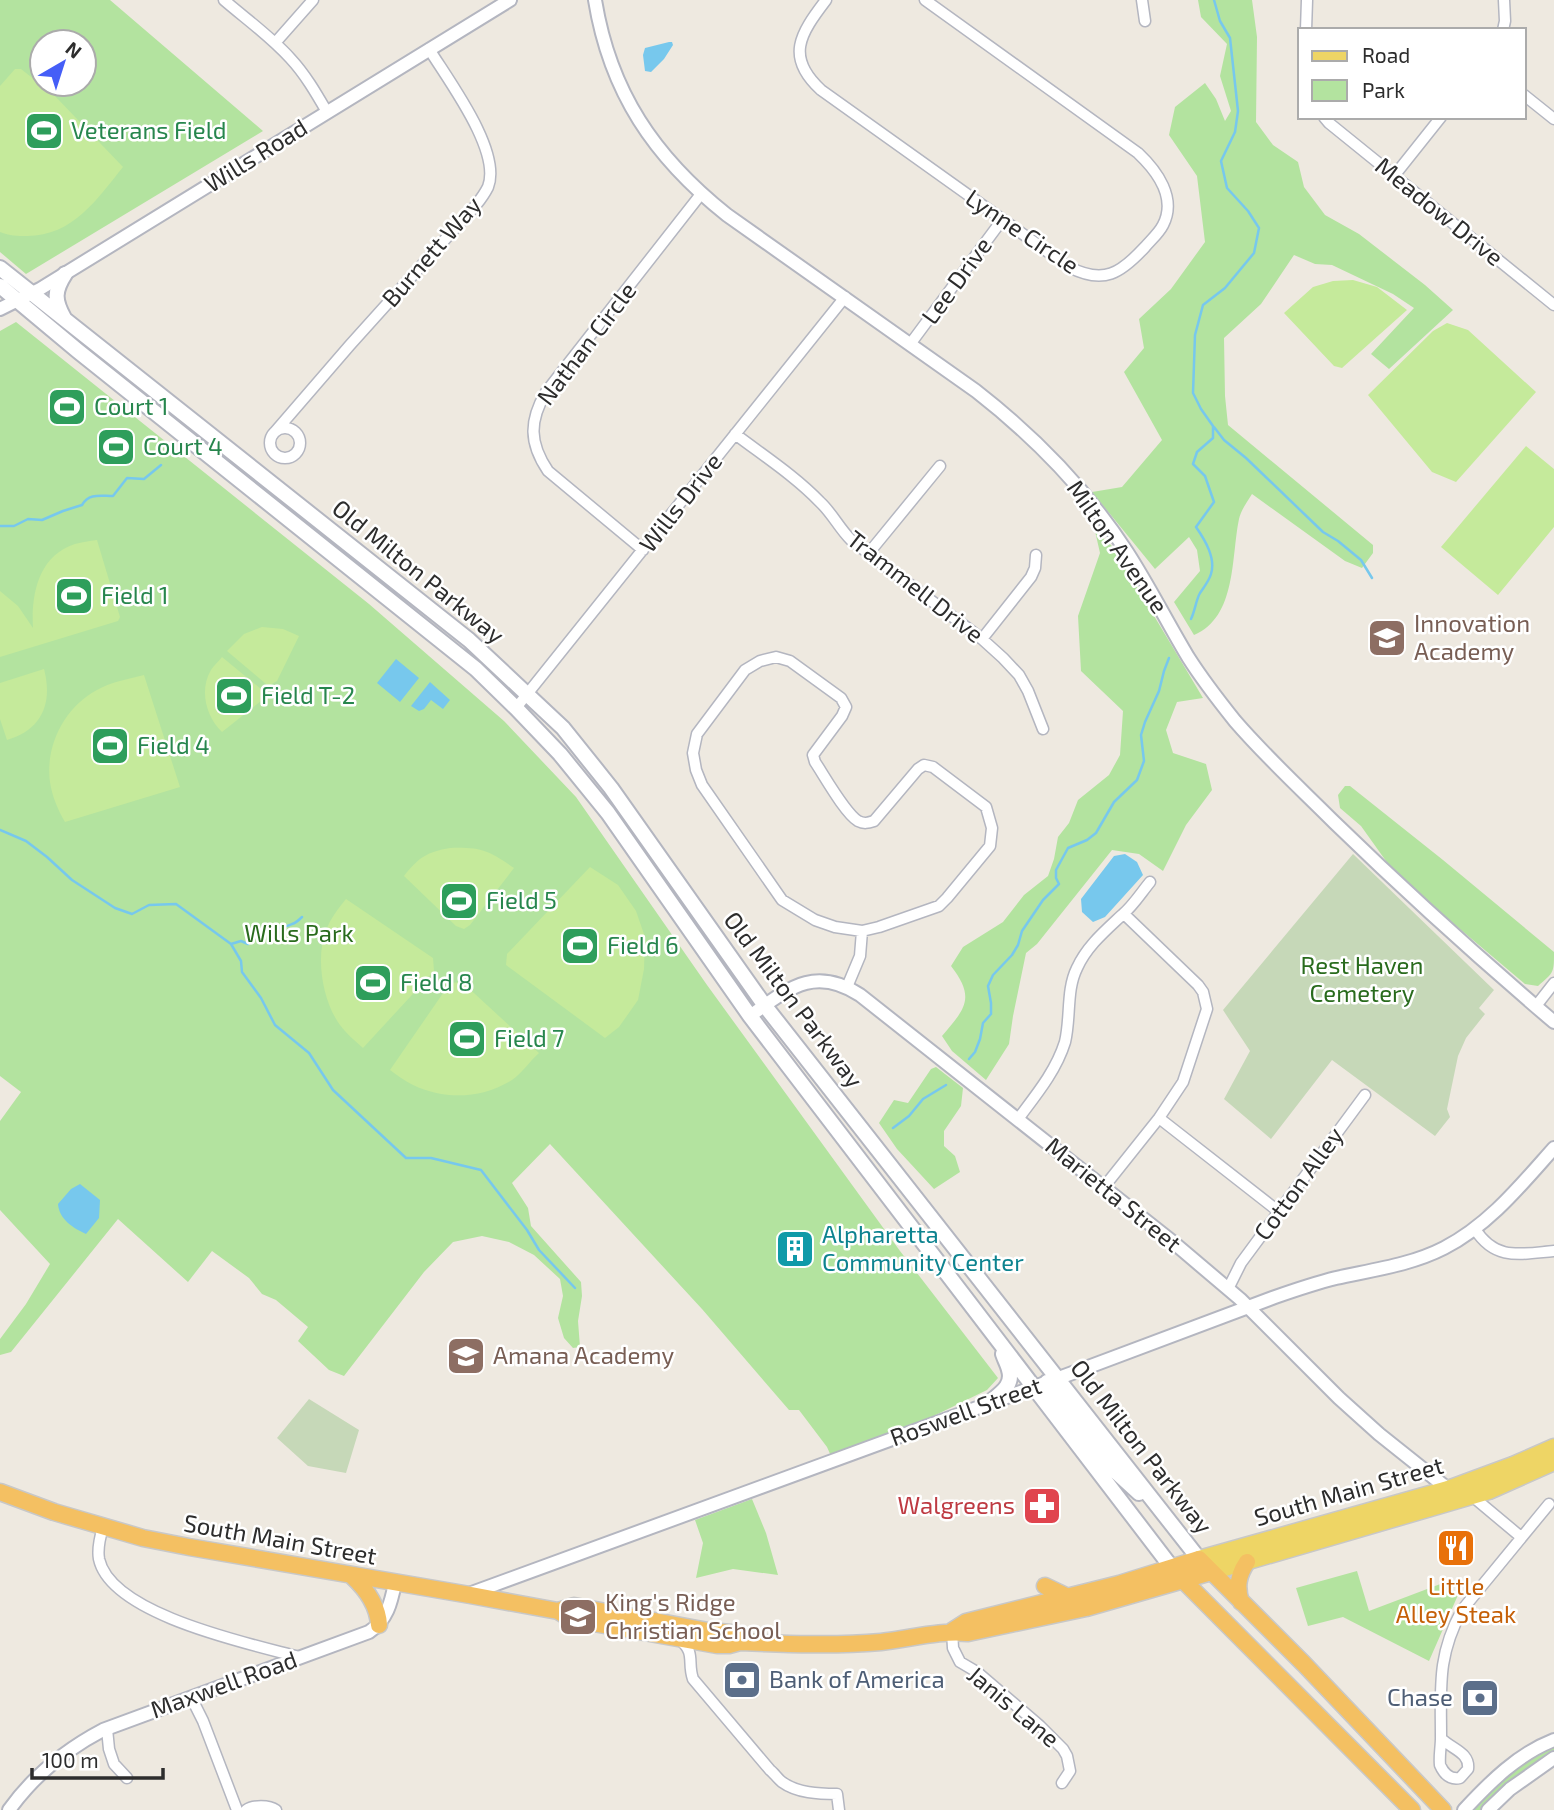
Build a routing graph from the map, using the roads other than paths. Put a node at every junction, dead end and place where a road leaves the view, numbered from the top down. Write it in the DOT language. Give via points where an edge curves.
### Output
graph roads {
  1 [pos="224,0"];
  2 [pos="313,0"];
  3 [pos="510,0"];
  4 [pos="595,0"];
  5 [pos="826,0"];
  6 [pos="926,0"];
  7 [pos="1142,0"];
  8 [pos="1307,0"];
  9 [pos="1504,0"];
  10 [pos="1145,21"];
  11 [pos="1306,28"];
  12 [pos="1503,28"];
  13 [pos="275,43"];
  14 [pos="429,50"];
  15 [pos="1526,97"];
  16 [pos="327,112"];
  17 [pos="1326,119"];
  18 [pos="1439,119"];
  19 [pos="1554,119"];
  20 [pos="1394,176"];
  21 [pos="701,194"];
  22 [pos="1002,220"];
  23 [pos="0,268"];
  24 [pos="65,274"];
  25 [pos="0,286"];
  26 [pos="33,294"];
  27 [pos="845,297"];
  28 [pos="18,300"];
  29 [pos="1554,305"];
  30 [pos="0,309"];
  31 [pos="65,320"];
  32 [pos="911,343"];
  33 [pos="274,433"];
  34 [pos="735,434"];
  35 [pos="940,466"];
  36 [pos="643,550"];
  37 [pos="868,554"];
  38 [pos="1036,555"];
  39 [pos="982,639"];
  40 [pos="527,693"];
  41 [pos="516,708"];
  42 [pos="1043,729"];
  43 [pos="1150,882"];
  44 [pos="1124,914"];
  45 [pos="862,931"];
  46 [pos="1554,983"];
  47 [pos="847,987"];
  48 [pos="765,1006"];
  49 [pos="1536,1006"];
  50 [pos="750,1016"];
  51 [pos="1554,1022"];
  52 [pos="1365,1094"];
  53 [pos="1159,1118"];
  54 [pos="1018,1119"];
  55 [pos="1554,1148"];
  56 [pos="1104,1187"];
  57 [pos="1278,1210"];
  58 [pos="1475,1229"];
  59 [pos="1554,1251"];
  60 [pos="1228,1289"];
  61 [pos="1248,1308"];
  62 [pos="1000,1343"];
  63 [pos="1046,1382"];
  64 [pos="989,1403"];
  65 [pos="1554,1447"];
  66 [pos="1554,1462"];
  67 [pos="1513,1465"];
  68 [pos="1448,1489"];
  69 [pos="0,1492"];
  70 [pos="1472,1496"];
  71 [pos="1549,1504"];
  72 [pos="1401,1516"];
  73 [pos="103,1527"];
  74 [pos="1521,1537"];
  75 [pos="1199,1559"];
  76 [pos="1247,1562"];
  77 [pos="1212,1572"];
  78 [pos="1178,1574"];
  79 [pos="352,1576"];
  80 [pos="395,1583"];
  81 [pos="1045,1586"];
  82 [pos="469,1594"];
  83 [pos="1068,1597"];
  84 [pos="1241,1602"];
  85 [pos="558,1611"];
  86 [pos="379,1625"];
  87 [pos="952,1631"];
  88 [pos="677,1638"];
  89 [pos="740,1642"];
  90 [pos="718,1645"];
  91 [pos="299,1657"];
  92 [pos="693,1679"];
  93 [pos="191,1697"];
  94 [pos="107,1729"];
  95 [pos="1441,1738"];
  96 [pos="1554,1740"];
  97 [pos="1554,1758"];
  98 [pos="127,1778"];
  99 [pos="1062,1783"];
  100 [pos="9,1810"];
  101 [pos="237,1810"];
  102 [pos="246,1810"];
  103 [pos="276,1810"];
  104 [pos="839,1810"];
  105 [pos="1412,1810"];
  106 [pos="1443,1810"];
  107 [pos="1464,1810"];
  108 [pos="1488,1810"];
  1 -- 13 [label="street"];
  2 -- 13 [label="street"];
  3 -- 14 [label="street, Wills Road"];
  4 -- 21 [label="street, Milton Avenue" via="607,53 635,115 654,144"];
  5 -- 22 [label="street, Lynne Circle" via="808,23 802,41 800,61 809,79"];
  6 -- 22 [label="street, Lynne Circle" via="1138,153 1160,179 1167,197 1168,211 1158,233 1130,264 1107,275 1082,274"];
  7 -- 10 [label="street"];
  8 -- 11 [label="street"];
  9 -- 12 [label="street"];
  13 -- 16 [label="street" via="304,75"];
  14 -- 16 [label="street, Wills Road"];
  14 -- 33 [label="street, Burnett Way" via="481,138 490,162 488,186"];
  15 -- 19 [label="street"];
  16 -- 24 [label="street, Wills Road"];
  17 -- 20 [label="street, Meadow Drive"];
  18 -- 20 [label="street"];
  20 -- 29 [label="street, Meadow Drive"];
  21 -- 27 [label="street, Milton Avenue"];
  21 -- 36 [label="street, Nathan Circle" via="546,392 534,420 535,447 548,471"];
  22 -- 32 [label="street, Lee Drive"];
  23 -- 26 [label="main road, Old Milton Parkway"];
  24 -- 26 [label="street, Wills Road"];
  24 -- 31 [label="main road" via="57,305"];
  25 -- 28 [label="main road, Old Milton Parkway"];
  26 -- 28 [label="street, Wills Road"];
  26 -- 31 [label="main road, Old Milton Parkway"];
  27 -- 32 [label="street, Milton Avenue"];
  27 -- 34 [label="street, Wills Drive"];
  28 -- 30 [label="street, Wills Road"];
  28 -- 41 [label="main road, Old Milton Parkway" via="476,670"];
  31 -- 40 [label="main road, Old Milton Parkway" via="469,640"];
  32 -- 49 [label="street, Milton Avenue" via="1008,416 1077,485 1125,550 1189,659 1264,753 1417,902"];
  34 -- 36 [label="street, Wills Drive"];
  34 -- 37 [label="street, Trammell Drive" via="805,487"];
  35 -- 37 [label="street"];
  36 -- 40 [label="street, Wills Drive"];
  37 -- 39 [label="street, Trammell Drive"];
  38 -- 39 [label="street" via="1031,577"];
  39 -- 42 [label="street, Trammell Drive" via="1019,675"];
  40 -- 41 [label="street, Wills Drive"];
  40 -- 48 [label="main road, Old Milton Parkway" via="563,728 611,788"];
  41 -- 50 [label="main road, Old Milton Parkway" via="608,813"];
  43 -- 44 [label="street"];
  44 -- 53 [label="street" via="1198,985 1206,1003 1183,1082"];
  44 -- 54 [label="street" via="1078,965 1060,1054 1047,1081"];
  45 -- 45 [label="street" via="815,920 782,900 696,770 697,733 745,670 760,661 776,657 790,661 841,698 846,707 842,716 813,755 850,814 860,822 874,821 924,765 986,807 990,817 990,846 939,906"];
  45 -- 47 [label="street" via="860,957"];
  46 -- 49 [label="street"];
  47 -- 48 [label="street, Marietta Street" via="831,981 808,982"];
  47 -- 54 [label="street, Marietta Street"];
  48 -- 50 [label="street, Marietta Street"];
  48 -- 63 [label="main road, Old Milton Parkway" via="983,1284"];
  49 -- 51 [label="street, Milton Avenue"];
  50 -- 62 [label="main road, Old Milton Parkway"];
  52 -- 57 [label="street, Cotton Alley"];
  53 -- 56 [label="street"];
  53 -- 57 [label="street"];
  54 -- 56 [label="street, Marietta Street"];
  55 -- 58 [label="street, Roswell Street"];
  56 -- 60 [label="street, Marietta Street"];
  57 -- 60 [label="street, Cotton Alley"];
  58 -- 59 [label="street" via="1497,1250 1514,1254"];
  58 -- 61 [label="street, Roswell Street" via="1422,1257 1303,1287"];
  60 -- 61 [label="street, Marietta Street"];
  61 -- 63 [label="street, Roswell Street"];
  61 -- 68 [label="street, Marietta Street" via="1339,1398"];
  62 -- 63 [label="main road, Old Milton Parkway"];
  62 -- 64 [label="main road" via="1010,1380"];
  63 -- 64 [label="street, Roswell Street"];
  63 -- 75 [label="main road, Old Milton Parkway" via="1115,1471 1152,1500"];
  63 -- 78 [label="main road, Old Milton Parkway" via="1074,1442"];
  64 -- 82 [label="street, Roswell Street"];
  65 -- 67 [label="main road, South Main Street"];
  66 -- 70 [label="main road, South Main Street"];
  67 -- 68 [label="main road, South Main Street"];
  67 -- 70 [label="main road" via="1506,1475 1473,1487"];
  68 -- 72 [label="main road" via="1445,1497 1408,1508"];
  68 -- 75 [label="main road, South Main Street"];
  69 -- 73 [label="highway, South Main Street"];
  70 -- 72 [label="main road, South Main Street"];
  70 -- 74 [label="street"];
  71 -- 74 [label="street"];
  72 -- 76 [label="main road, South Main Street"];
  73 -- 79 [label="highway, South Main Street"];
  73 -- 91 [label="street" via="99,1560 119,1589 181,1623"];
  74 -- 95 [label="street" via="1452,1629 1442,1670"];
  75 -- 77 [label="highway, Old Milton Parkway"];
  75 -- 78 [label="highway, South Main Street"];
  76 -- 77 [label="main road, South Main Street"];
  76 -- 84 [label="highway" via="1239,1579"];
  77 -- 78 [label="highway, South Main Street"];
  77 -- 84 [label="highway, Old Milton Parkway"];
  78 -- 83 [label="highway, South Main Street"];
  78 -- 87 [label="highway, South Main Street" via="1054,1615 968,1633"];
  78 -- 105 [label="highway, Old Milton Parkway"];
  79 -- 80 [label="highway, South Main Street"];
  79 -- 86 [label="highway" via="364,1586"];
  80 -- 82 [label="highway, South Main Street"];
  80 -- 86 [label="street"];
  81 -- 83 [label="highway"];
  82 -- 85 [label="highway, South Main Street"];
  83 -- 87 [label="highway, South Main Street" via="965,1622"];
  84 -- 106 [label="highway, Old Milton Parkway"];
  85 -- 88 [label="highway, South Main Street" via="571,1619"];
  85 -- 89 [label="highway, South Main Street" via="574,1606 730,1633"];
  86 -- 91 [label="street, Maxwell Road"];
  87 -- 89 [label="highway, South Main Street" via="844,1644"];
  87 -- 99 [label="street, Janis Lane" via="960,1662 1063,1749 1070,1771"];
  88 -- 90 [label="highway, South Main Street"];
  88 -- 92 [label="street" via="691,1654"];
  89 -- 90 [label="highway, South Main Street"];
  90 -- 92 [label="street" via="697,1657"];
  91 -- 93 [label="street, Maxwell Road"];
  92 -- 104 [label="street" via="783,1783 816,1794 837,1794"];
  93 -- 94 [label="street, Maxwell Road"];
  93 -- 101 [label="street"];
  94 -- 98 [label="street" via="114,1764"];
  94 -- 100 [label="street, Maxwell Road" via="48,1766"];
  96 -- 107 [label="street" via="1514,1763"];
  97 -- 108 [label="street"];
  102 -- 103 [label="street"];
}
